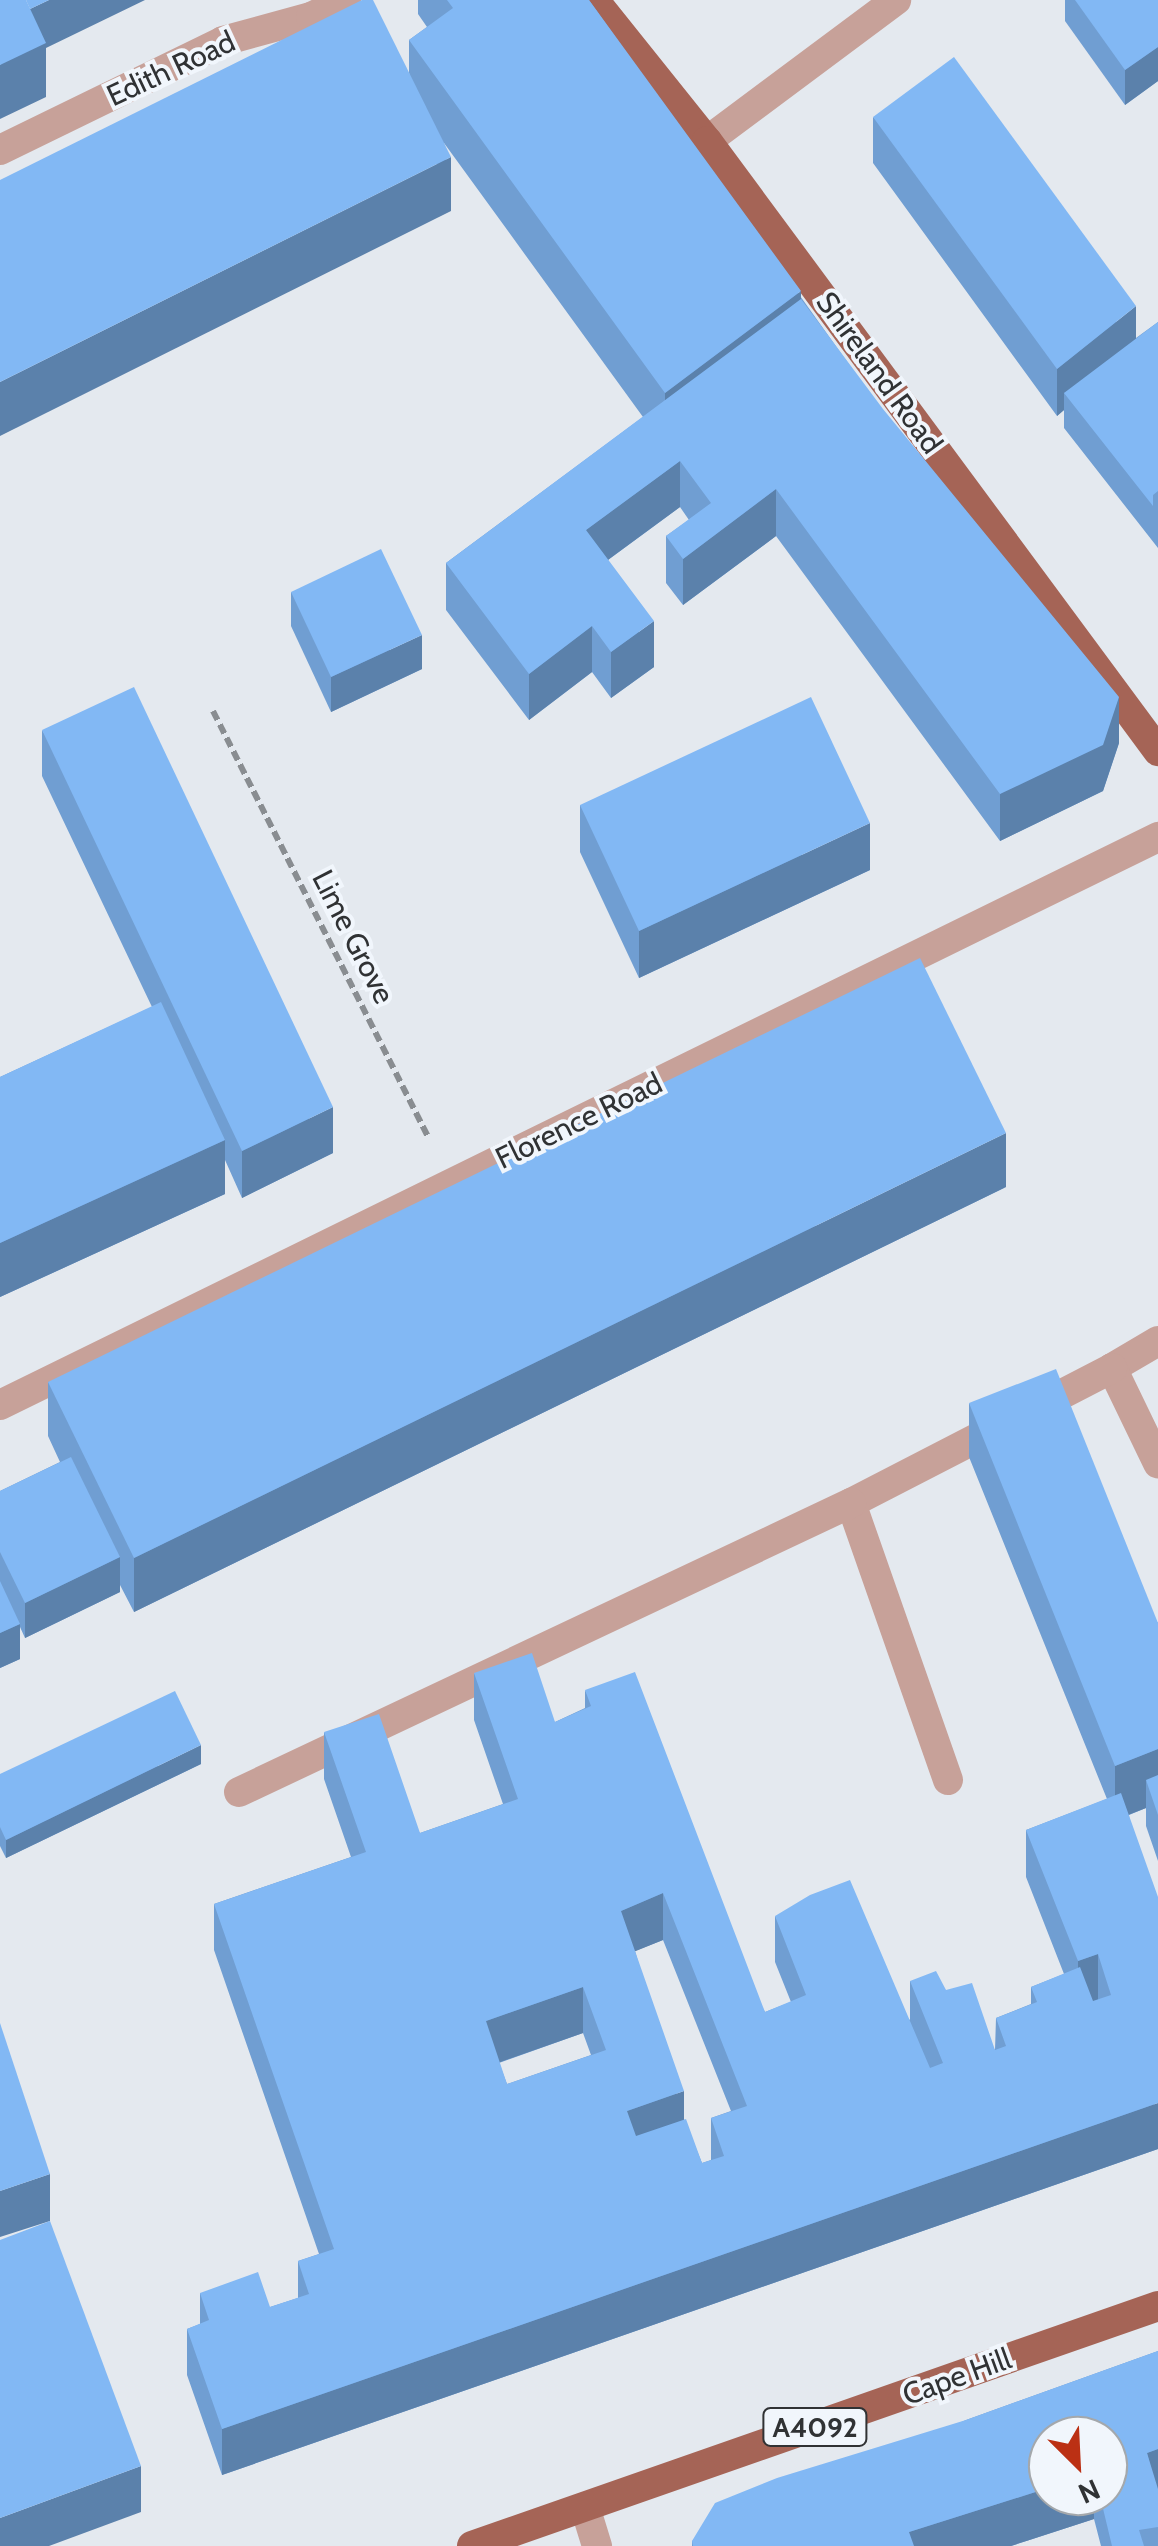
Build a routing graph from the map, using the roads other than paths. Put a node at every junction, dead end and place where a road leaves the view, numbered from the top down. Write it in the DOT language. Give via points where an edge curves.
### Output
graph roads {
  1 [pos="346,0"];
  2 [pos="594,0"];
  3 [pos="896,0"];
  4 [pos="307,8"];
  5 [pos="707,141"];
  6 [pos="0,150"];
  7 [pos="1158,752"];
  8 [pos="1158,837"];
  9 [pos="1158,1341"];
  10 [pos="1112,1368"];
  11 [pos="0,1405"];
  12 [pos="1158,1463"];
  13 [pos="851,1504"];
  14 [pos="948,1780"];
  15 [pos="238,1792"];
  16 [pos="1158,2306"];
  17 [pos="585,2507"];
  18 [pos="472,2546"];
  19 [pos="597,2546"];
  1 -- 4 [label="street, Edith Road"];
  2 -- 5 [label="main road, Shireland Road"];
  3 -- 5 [label="street"];
  4 -- 6 [label="street, Edith Road" via="223,40"];
  5 -- 7 [label="main road, Shireland Road"];
  8 -- 11 [label="street, Florence Road"];
  9 -- 10 [label="street"];
  10 -- 12 [label="street"];
  10 -- 13 [label="street"];
  13 -- 14 [label="street"];
  13 -- 15 [label="street"];
  16 -- 17 [label="main road, Cape Hill / A4092"];
  17 -- 18 [label="main road, Cape Hill / A4092"];
  17 -- 19 [label="street"];
}
